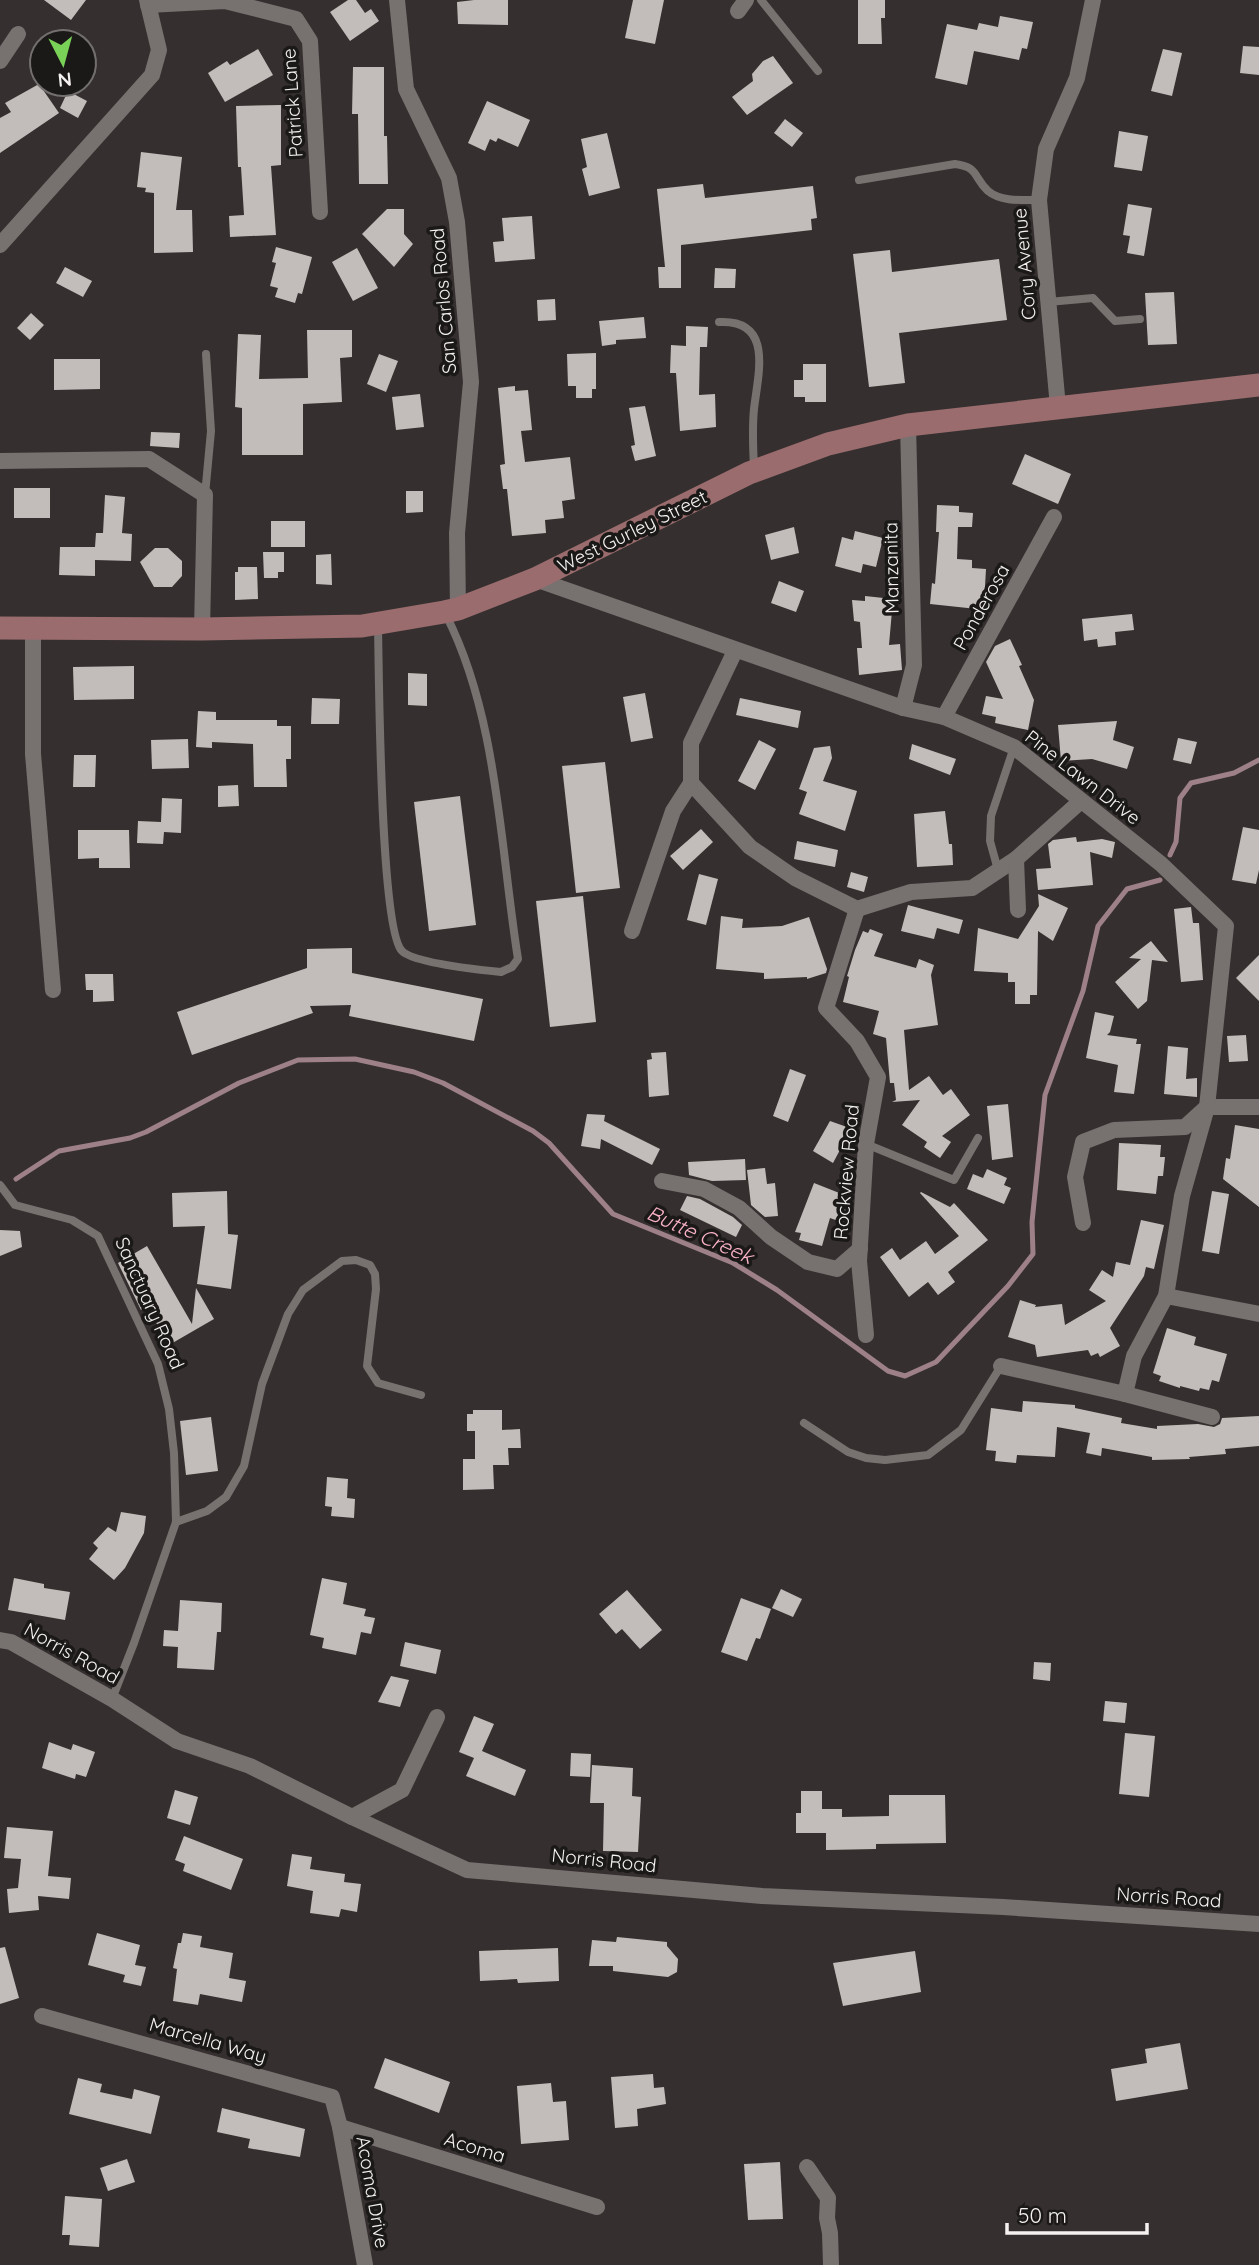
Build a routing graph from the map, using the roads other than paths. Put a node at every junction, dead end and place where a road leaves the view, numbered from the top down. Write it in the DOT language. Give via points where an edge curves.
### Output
graph roads {
  1 [pos="397,0"];
  2 [pos="761,0"];
  3 [pos="1093,0"];
  4 [pos="147,2"];
  5 [pos="18,34"];
  6 [pos="0,61"];
  7 [pos="818,71"];
  8 [pos="859,180"];
  9 [pos="1039,200"];
  10 [pos="320,212"];
  11 [pos="0,245"];
  12 [pos="1048,302"];
  13 [pos="1140,319"];
  14 [pos="719,322"];
  15 [pos="206,354"];
  16 [pos="1259,385"];
  17 [pos="1058,407"];
  18 [pos="908,425"];
  19 [pos="0,461"];
  20 [pos="754,471"];
  21 [pos="205,495"];
  22 [pos="1054,517"];
  23 [pos="535,579"];
  24 [pos="451,610"];
  25 [pos="378,623"];
  26 [pos="0,628"];
  27 [pos="33,628"];
  28 [pos="202,629"];
  29 [pos="735,651"];
  30 [pos="903,708"];
  31 [pos="944,717"];
  32 [pos="1014,747"];
  33 [pos="691,783"];
  34 [pos="1081,801"];
  35 [pos="1016,859"];
  36 [pos="998,870"];
  37 [pos="857,909"];
  38 [pos="1018,910"];
  39 [pos="632,931"];
  40 [pos="53,990"];
  41 [pos="1207,1107"];
  42 [pos="1259,1107"];
  43 [pos="978,1138"];
  44 [pos="866,1144"];
  45 [pos="662,1181"];
  46 [pos="0,1185"];
  47 [pos="1083,1223"];
  48 [pos="860,1249"];
  49 [pos="1166,1296"];
  50 [pos="1259,1314"];
  51 [pos="866,1335"];
  52 [pos="1001,1366"];
  53 [pos="1125,1394"];
  54 [pos="421,1395"];
  55 [pos="1212,1417"];
  56 [pos="804,1423"];
  57 [pos="176,1522"];
  58 [pos="0,1640"];
  59 [pos="112,1699"];
  60 [pos="437,1717"];
  61 [pos="352,1817"];
  62 [pos="1259,1924"];
  63 [pos="42,2016"];
  64 [pos="340,2127"];
  65 [pos="807,2167"];
  66 [pos="597,2207"];
  67 [pos="365,2265"];
  68 [pos="831,2265"];
  1 -- 24 [label="street, San Carlos Road" via="406,89 449,178 457,222 471,382"];
  2 -- 7 [label="lane"];
  3 -- 9 [label="street, Cory Avenue" via="1077,78 1046,149"];
  4 -- 10 [label="street, Patrick Lane" via="225,1 296,19 310,41"];
  4 -- 11 [label="street" via="159,50 152,75"];
  5 -- 6 [label="street"];
  8 -- 9 [label="lane" via="954,164 969,166 999,197"];
  9 -- 12 [label="street, Cory Avenue"];
  12 -- 13 [label="lane" via="1093,298 1115,321"];
  12 -- 17 [label="street, Cory Avenue"];
  14 -- 20 [label="lane" via="734,321 751,331 757,342"];
  15 -- 21 [label="lane" via="211,430"];
  16 -- 17 [label="main road, West Gurley Street"];
  17 -- 18 [label="main road, West Gurley Street"];
  18 -- 20 [label="main road, West Gurley Street" via="828,444"];
  18 -- 30 [label="street, Manzanita" via="914,665"];
  19 -- 21 [label="street" via="149,459"];
  20 -- 23 [label="main road, West Gurley Street"];
  21 -- 28 [label="street"];
  22 -- 31 [label="street, Ponderosa"];
  23 -- 24 [label="main road, West Gurley Street"];
  23 -- 29 [label="street, Pine Lawn Drive"];
  24 -- 25 [label="main road, West Gurley Street"];
  24 -- 25 [label="lane" via="475,687 496,791 518,959 501,972 414,959 399,948 392,929 383,817"];
  25 -- 28 [label="main road, West Gurley Street"];
  26 -- 27 [label="main road, West Gurley Street"];
  27 -- 28 [label="main road, West Gurley Street"];
  27 -- 40 [label="street" via="33,754"];
  29 -- 30 [label="street, Pine Lawn Drive"];
  29 -- 33 [label="street" via="691,743"];
  30 -- 31 [label="street, Pine Lawn Drive"];
  31 -- 32 [label="street, Pine Lawn Drive"];
  32 -- 34 [label="street, Pine Lawn Drive"];
  32 -- 36 [label="lane" via="991,817 990,841"];
  33 -- 37 [label="street" via="750,847 795,878"];
  33 -- 39 [label="street" via="673,811"];
  34 -- 35 [label="street"];
  34 -- 41 [label="street, Pine Lawn Drive" via="1161,864 1226,926"];
  35 -- 36 [label="street"];
  35 -- 38 [label="street"];
  36 -- 37 [label="street" via="972,888 911,892"];
  37 -- 44 [label="street, Rockview Road" via="826,1008 857,1041 878,1077"];
  41 -- 42 [label="street"];
  41 -- 47 [label="street" via="1185,1127 1114,1130 1083,1142 1075,1177"];
  41 -- 49 [label="street, Pine Lawn Drive" via="1182,1195"];
  43 -- 44 [label="lane" via="954,1180"];
  44 -- 48 [label="street, Rockview Road"];
  45 -- 48 [label="street" via="704,1189 739,1208 807,1262 837,1269"];
  46 -- 57 [label="lane, Sanctuary Road" via="15,1205 72,1220 98,1236 158,1364 173,1442"];
  48 -- 51 [label="street, Rockview Road"];
  49 -- 50 [label="street"];
  49 -- 53 [label="street, Pine Lawn Drive" via="1134,1356"];
  52 -- 53 [label="street"];
  52 -- 56 [label="lane" via="961,1430 929,1455 866,1458 848,1452"];
  53 -- 55 [label="street"];
  54 -- 57 [label="lane" via="378,1383 367,1366 375,1274 370,1265 342,1261 303,1290 288,1314 262,1384 244,1466 226,1497 207,1511"];
  57 -- 59 [label="lane, Sanctuary Road"];
  58 -- 59 [label="street, Norris Road"];
  59 -- 61 [label="street, Norris Road" via="177,1741 250,1766"];
  60 -- 61 [label="street" via="402,1790"];
  61 -- 62 [label="street, Norris Road" via="467,1870 762,1896"];
  63 -- 64 [label="street, Marcella Way" via="332,2097"];
  64 -- 66 [label="street, Acoma"];
  64 -- 67 [label="street, Acoma Drive"];
  65 -- 68 [label="street" via="828,2198"];
}
